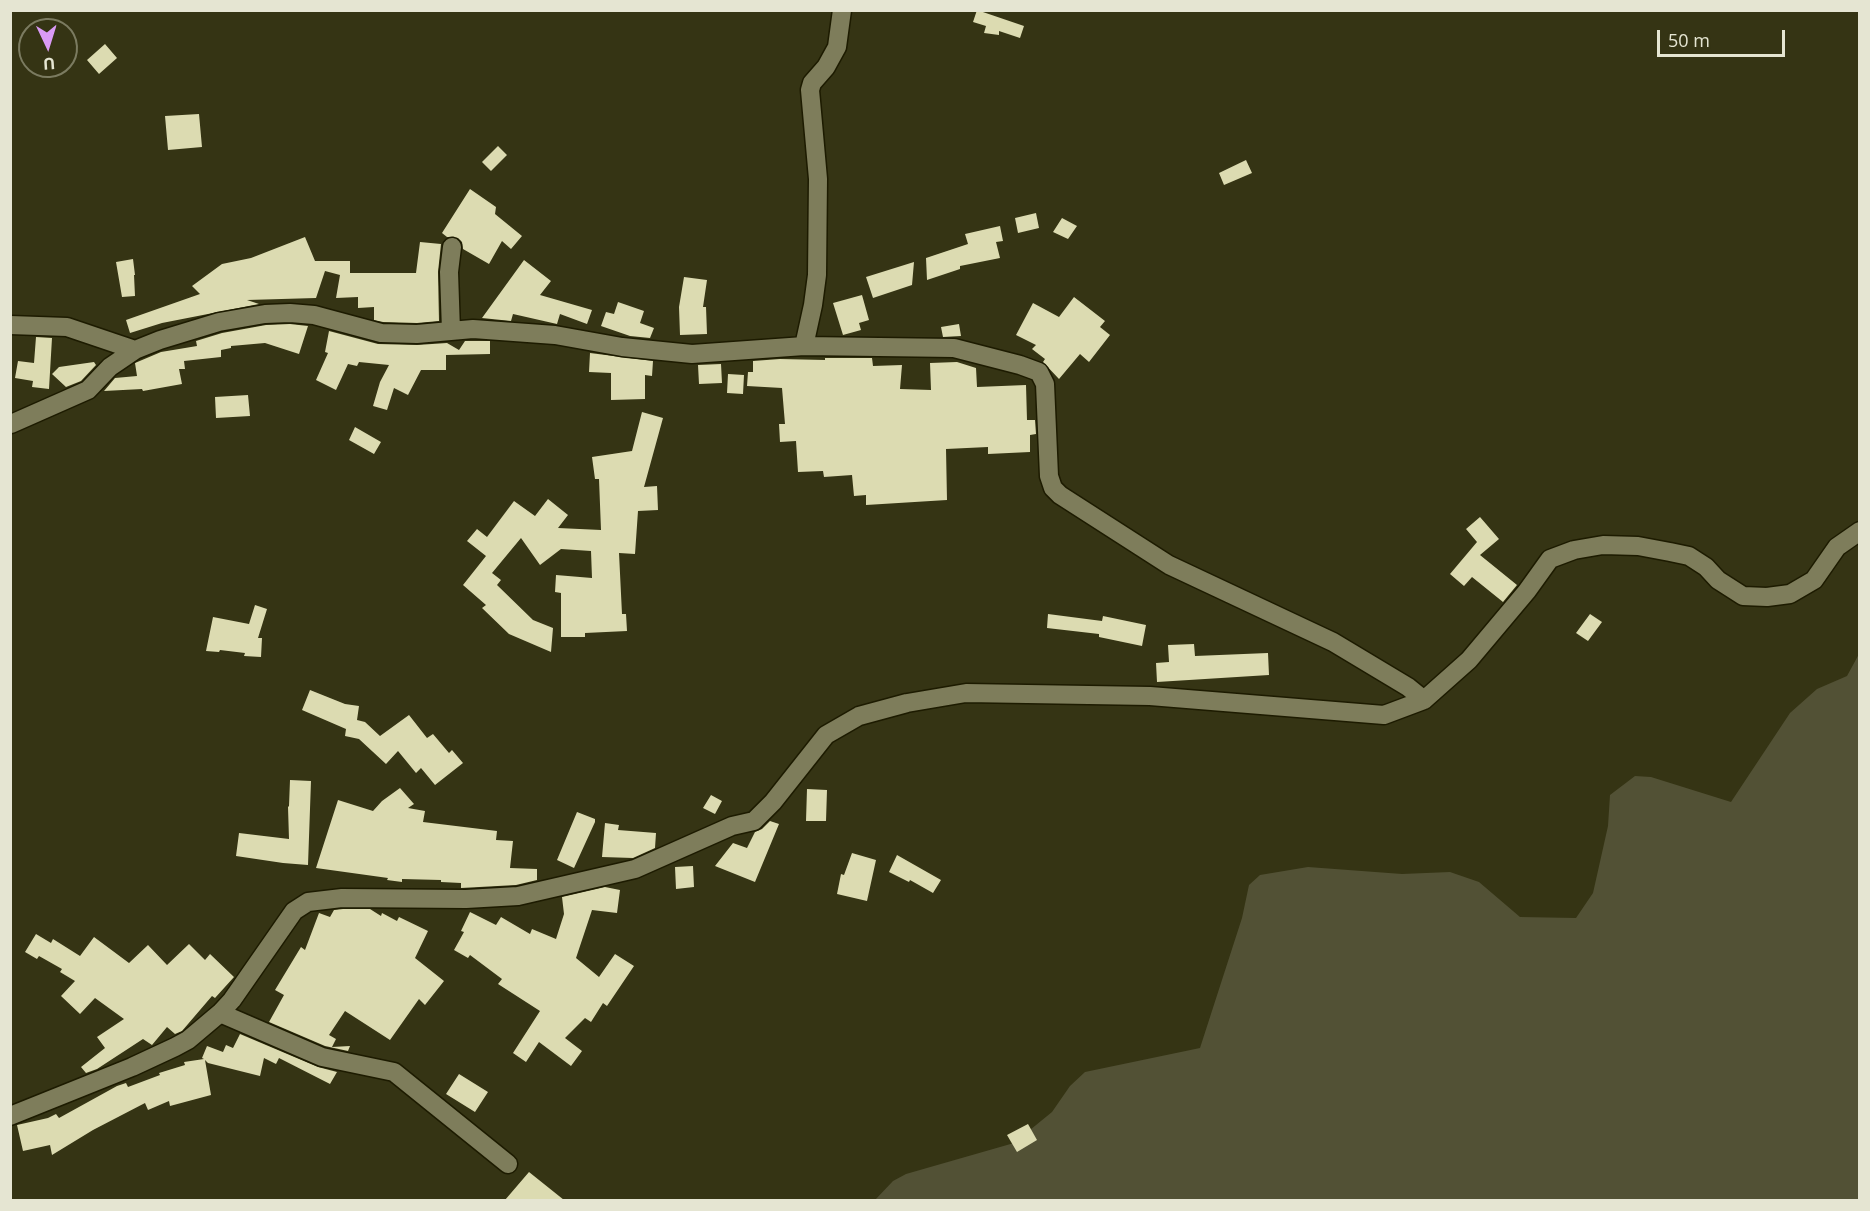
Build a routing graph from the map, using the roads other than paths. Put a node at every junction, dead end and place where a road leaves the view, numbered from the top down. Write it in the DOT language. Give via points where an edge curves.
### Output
graph roads {
  1 [pos="842,10"];
  2 [pos="452,247"];
  3 [pos="10,325"];
  4 [pos="450,331"];
  5 [pos="804,346"];
  6 [pos="135,350"];
  7 [pos="11,424"];
  8 [pos="1860,531"];
  9 [pos="1424,700"];
  10 [pos="220,1013"];
  11 [pos="10,1116"];
  12 [pos="508,1164"];
  1 -- 5 [label="street" via="837,47 810,90 818,179 817,275"];
  2 -- 4 [label="street"];
  3 -- 6 [label="street" via="67,327"];
  4 -- 5 [label="street" via="555,335 692,354"];
  4 -- 6 [label="street" via="381,333 314,315 265,314 219,322"];
  5 -- 9 [label="street" via="954,348 1039,372 1045,384 1049,476 1060,495 1169,565 1333,642"];
  6 -- 7 [label="street" via="110,367 88,390"];
  8 -- 9 [label="street" via="1837,547 1814,580 1790,594 1767,597 1743,596 1689,556 1638,546 1603,545 1550,559 1469,660"];
  9 -- 10 [label="street" via="1384,715 1138,696 966,693 907,703 859,716 826,735 754,820 635,869 518,896 342,898 308,902 294,911"];
  10 -- 11 [label="street" via="176,1047"];
  10 -- 12 [label="street" via="322,1057 394,1072"];
}
